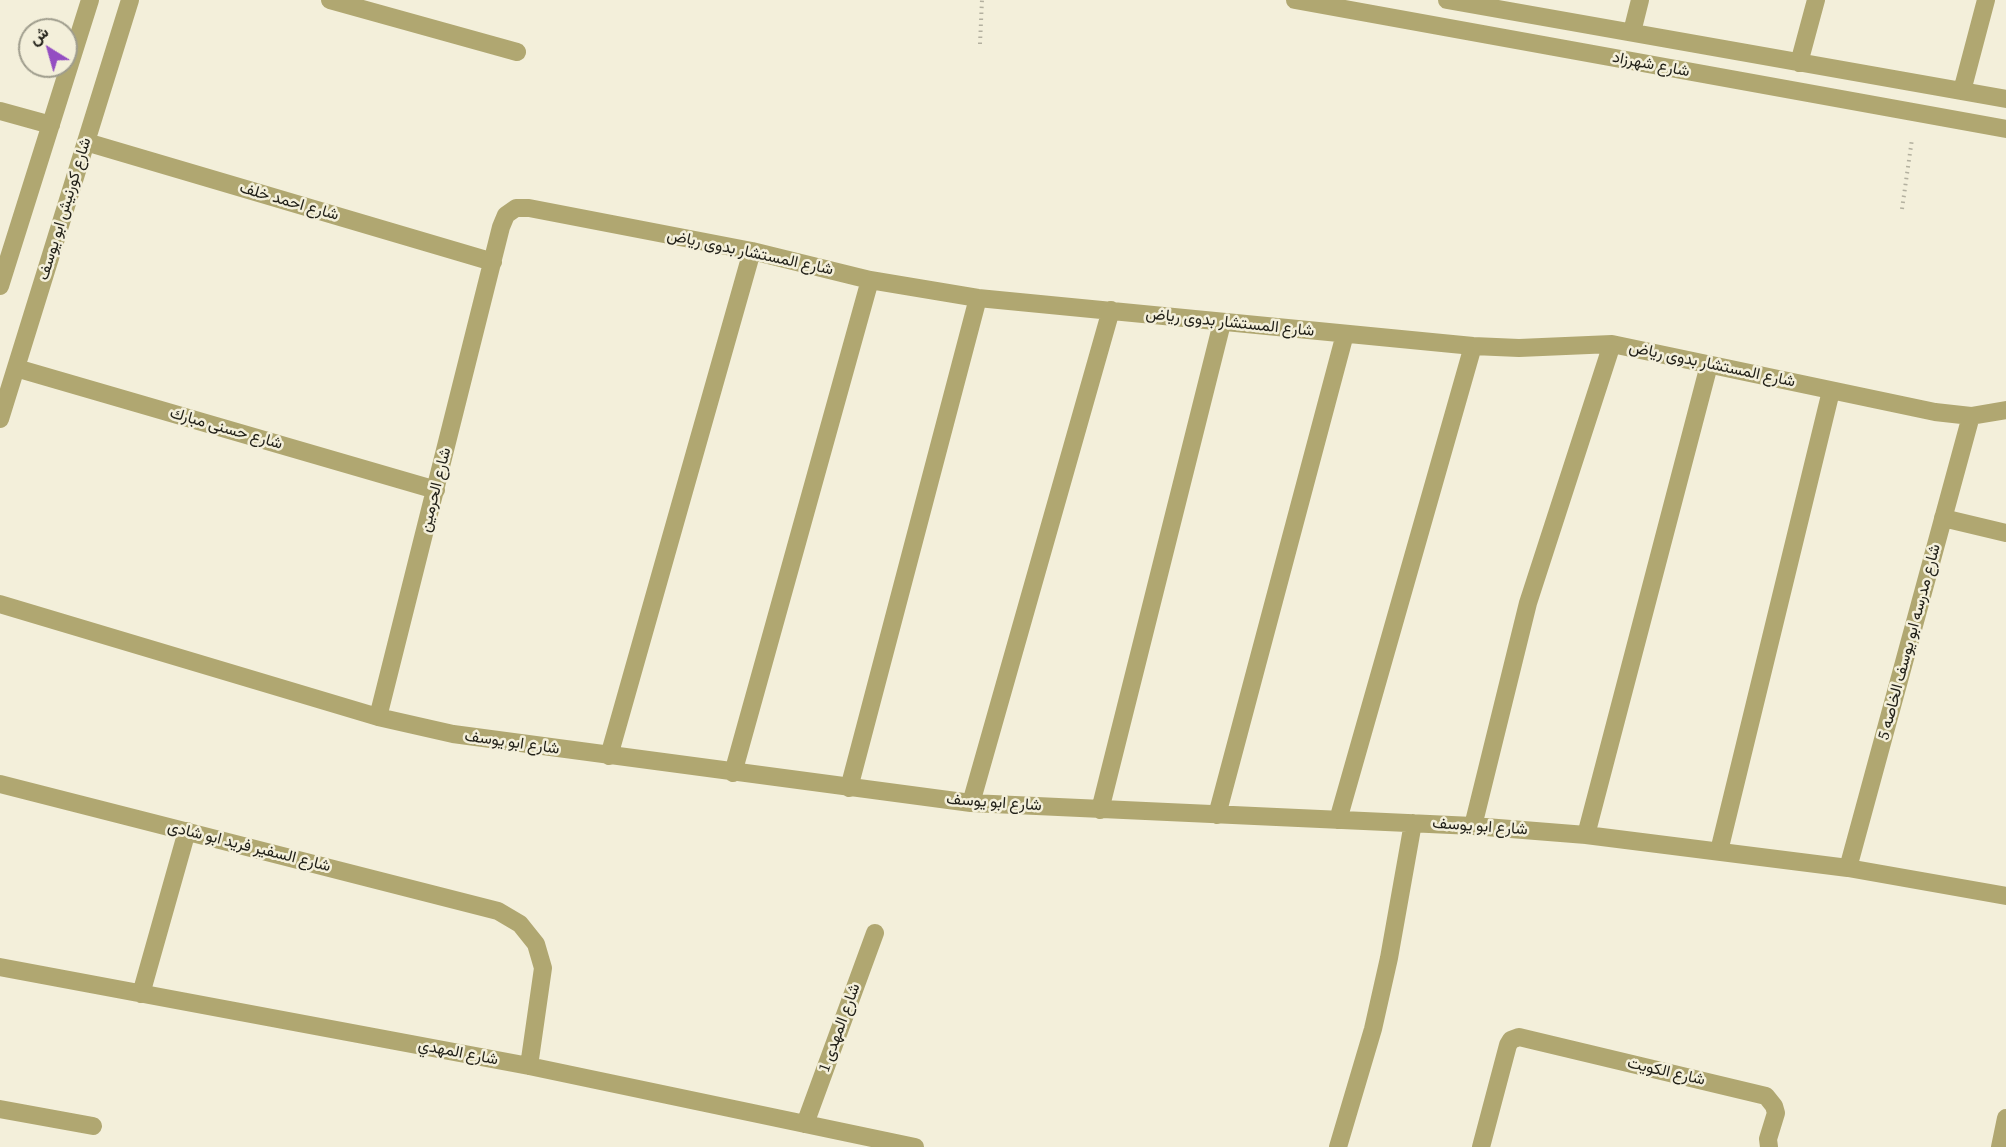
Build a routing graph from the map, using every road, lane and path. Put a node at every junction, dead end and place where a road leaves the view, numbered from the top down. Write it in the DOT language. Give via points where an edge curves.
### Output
graph roads {
  1 [pos="90,0"];
  2 [pos="130,0"];
  3 [pos="330,0"];
  4 [pos="982,0"];
  5 [pos="1295,0"];
  6 [pos="1447,0"];
  7 [pos="1640,0"];
  8 [pos="1816,0"];
  9 [pos="1986,0"];
  10 [pos="1477,3"];
  11 [pos="1632,32"];
  12 [pos="980,44"];
  13 [pos="517,52"];
  14 [pos="1799,63"];
  15 [pos="1962,91"];
  16 [pos="2006,99"];
  17 [pos="0,111"];
  18 [pos="1915,113"];
  19 [pos="51,125"];
  20 [pos="2006,129"];
  21 [pos="86,142"];
  22 [pos="1902,209"];
  23 [pos="752,251"];
  24 [pos="493,262"];
  25 [pos="870,280"];
  26 [pos="0,286"];
  27 [pos="978,298"];
  28 [pos="1111,310"];
  29 [pos="1222,323"];
  30 [pos="1345,334"];
  31 [pos="1612,344"];
  32 [pos="1473,346"];
  33 [pos="1708,365"];
  34 [pos="16,368"];
  35 [pos="1831,391"];
  36 [pos="2006,410"];
  37 [pos="1971,416"];
  38 [pos="0,419"];
  39 [pos="436,490"];
  40 [pos="1943,518"];
  41 [pos="2006,532"];
  42 [pos="0,604"];
  43 [pos="378,717"];
  44 [pos="609,756"];
  45 [pos="733,772"];
  46 [pos="0,784"];
  47 [pos="849,788"];
  48 [pos="971,803"];
  49 [pos="1100,810"];
  50 [pos="1217,815"];
  51 [pos="1338,820"];
  52 [pos="1413,823"];
  53 [pos="1473,826"];
  54 [pos="187,831"];
  55 [pos="1586,835"];
  56 [pos="1719,851"];
  57 [pos="1848,868"];
  58 [pos="2006,896"];
  59 [pos="875,933"];
  60 [pos="0,967"];
  61 [pos="141,994"];
  62 [pos="529,1066"];
  63 [pos="0,1108"];
  64 [pos="2006,1118"];
  65 [pos="805,1124"];
  66 [pos="93,1126"];
  67 [pos="915,1147"];
  68 [pos="1338,1147"];
  69 [pos="1481,1147"];
  70 [pos="1769,1147"];
  71 [pos="2000,1147"];
  1 -- 19 [label="street"];
  2 -- 21 [label="street, شارع كورنيش ابو يوسف"];
  3 -- 13 [label="street"];
  4 -- 12 [label="path"];
  5 -- 18 [label="street, شارع شهرزاد"];
  6 -- 10 [label="street, شارع شهرزاد"];
  7 -- 11 [label="street"];
  8 -- 14 [label="street"];
  9 -- 15 [label="street"];
  10 -- 11 [label="street, شارع شهرزاد"];
  11 -- 14 [label="street, شارع شهرزاد"];
  14 -- 15 [label="street, شارع شهرزاد"];
  15 -- 16 [label="street, شارع شهرزاد"];
  17 -- 19 [label="street"];
  18 -- 20 [label="street, شارع شهرزاد"];
  18 -- 22 [label="path"];
  19 -- 26 [label="street"];
  21 -- 24 [label="street, شارع احمد خلف"];
  21 -- 34 [label="street, شارع كورنيش ابو يوسف"];
  23 -- 24 [label="street, شارع المستشار بدوى رياض" via="516,208 506,215"];
  23 -- 25 [label="street, شارع المستشار بدوى رياض"];
  23 -- 44 [label="street"];
  24 -- 39 [label="street, شارع الحرمين"];
  25 -- 27 [label="street, شارع المستشار بدوى رياض"];
  25 -- 45 [label="street"];
  27 -- 28 [label="street, شارع المستشار بدوى رياض"];
  27 -- 47 [label="street"];
  28 -- 29 [label="street, شارع المستشار بدوى رياض"];
  28 -- 48 [label="street"];
  29 -- 30 [label="street, شارع المستشار بدوى رياض"];
  29 -- 49 [label="street"];
  30 -- 32 [label="street, شارع المستشار بدوى رياض"];
  30 -- 50 [label="street"];
  31 -- 32 [label="street, شارع المستشار بدوى رياض"];
  31 -- 33 [label="street, شارع المستشار بدوى رياض"];
  31 -- 53 [label="street" via="1528,603"];
  32 -- 51 [label="street"];
  33 -- 35 [label="street, شارع المستشار بدوى رياض"];
  33 -- 55 [label="street"];
  34 -- 38 [label="street, شارع كورنيش ابو يوسف"];
  34 -- 39 [label="street, شارع حسنى مبارك"];
  35 -- 37 [label="street, شارع المستشار بدوى رياض"];
  35 -- 56 [label="street"];
  36 -- 37 [label="street, شارع المستشار بدوى رياض"];
  37 -- 40 [label="street, شارع مدرسه ابو يوسف الخاصه 5"];
  39 -- 43 [label="street, شارع الحرمين"];
  40 -- 41 [label="street"];
  40 -- 57 [label="street, شارع مدرسه ابو يوسف الخاصه 5"];
  42 -- 43 [label="street, شارع ابو يوسف"];
  43 -- 44 [label="street, شارع ابو يوسف" via="453,734"];
  44 -- 45 [label="street, شارع ابو يوسف"];
  45 -- 47 [label="street, شارع ابو يوسف"];
  46 -- 54 [label="street, شارع السفير فريد ابو شادى"];
  47 -- 48 [label="street, شارع ابو يوسف"];
  48 -- 49 [label="street, شارع ابو يوسف"];
  49 -- 50 [label="street, شارع ابو يوسف"];
  50 -- 51 [label="street, شارع ابو يوسف"];
  51 -- 52 [label="street, شارع ابو يوسف"];
  52 -- 53 [label="street, شارع ابو يوسف"];
  52 -- 68 [label="street" via="1376,1019"];
  53 -- 55 [label="street, شارع ابو يوسف"];
  54 -- 61 [label="street"];
  54 -- 62 [label="street, شارع السفير فريد ابو شادى" via="498,911 520,924 536,944 543,968"];
  55 -- 56 [label="street, شارع ابو يوسف"];
  56 -- 57 [label="street, شارع ابو يوسف"];
  57 -- 58 [label="street, شارع ابو يوسف"];
  59 -- 65 [label="street, شارع المهدى 1"];
  60 -- 61 [label="street, شارع المهدي"];
  61 -- 62 [label="street, شارع المهدي"];
  62 -- 65 [label="street, شارع المهدي"];
  63 -- 66 [label="street"];
  64 -- 71 [label="street"];
  65 -- 67 [label="street, شارع المهدي"];
  69 -- 70 [label="street, شارع الكويت" via="1508,1045 1519,1037 1766,1096 1776,1113"];
}
